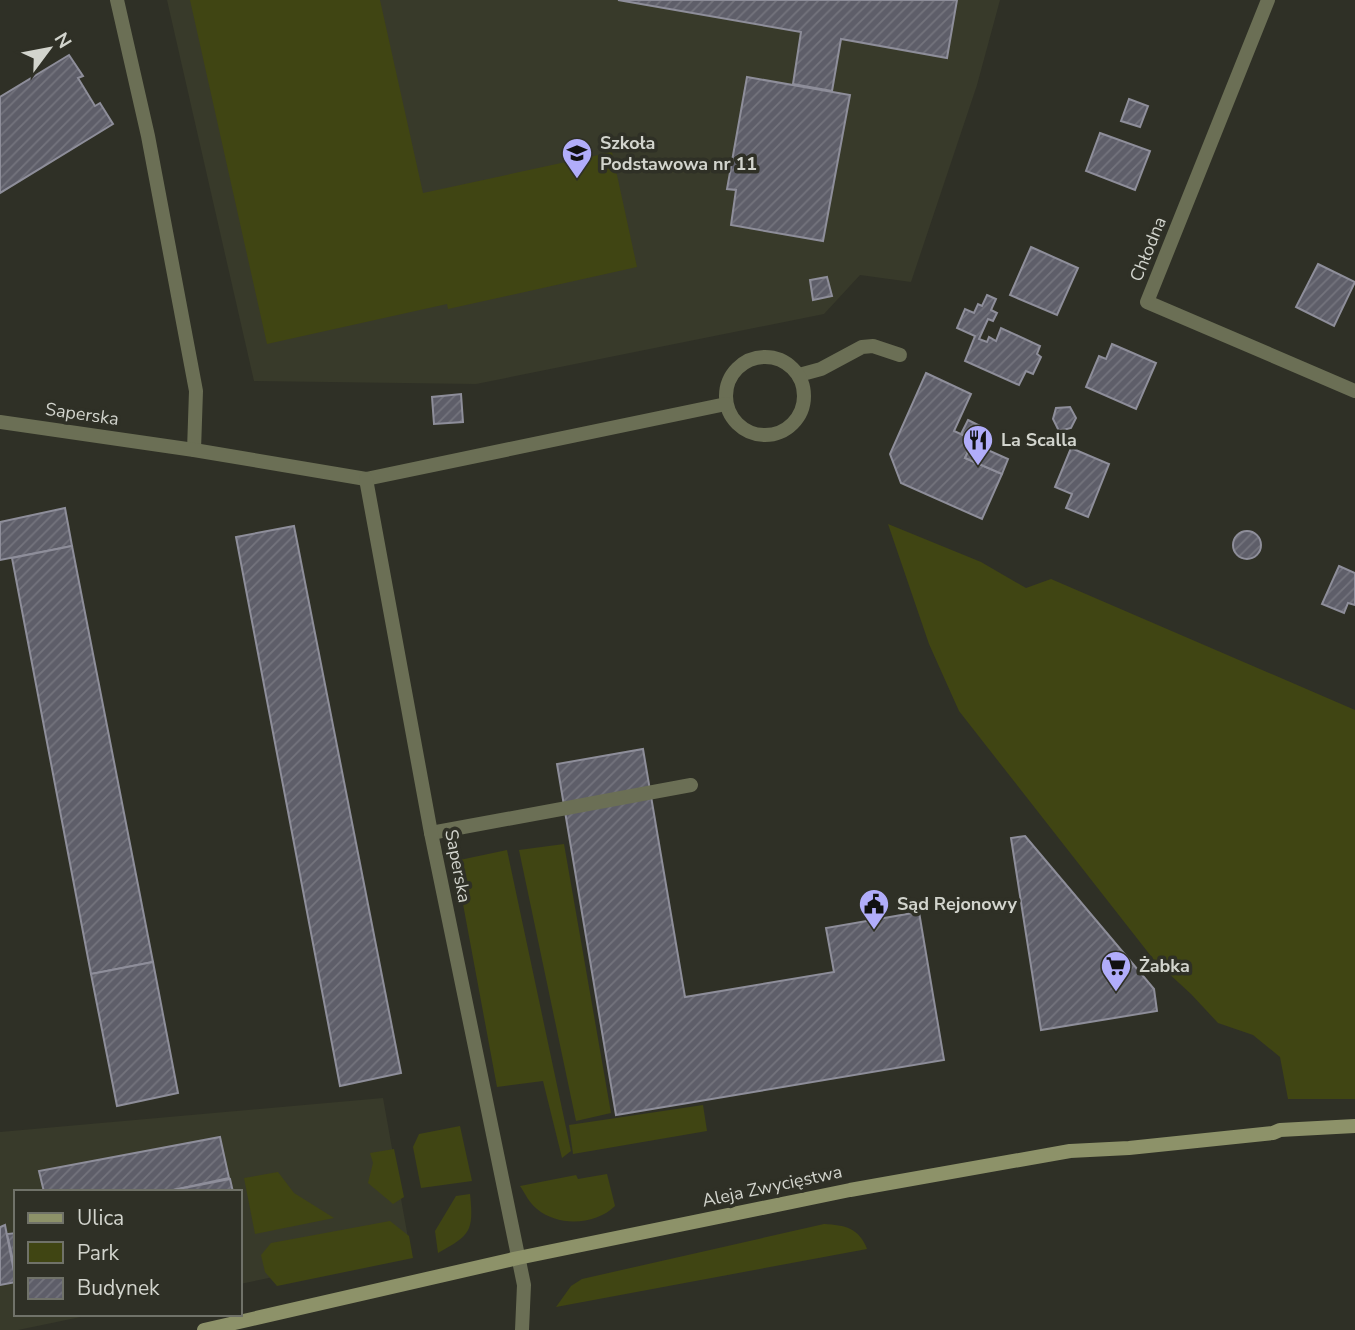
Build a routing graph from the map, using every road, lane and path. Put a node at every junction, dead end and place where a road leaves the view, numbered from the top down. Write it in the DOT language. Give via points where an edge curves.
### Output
graph roads {
  1 [pos="117,0"];
  2 [pos="1268,0"];
  3 [pos="900,355"];
  4 [pos="799,375"];
  5 [pos="1355,391"];
  6 [pos="726,404"];
  7 [pos="0,422"];
  8 [pos="194,450"];
  9 [pos="366,479"];
  10 [pos="691,785"];
  11 [pos="431,833"];
  12 [pos="1355,1126"];
  13 [pos="518,1258"];
  14 [pos="204,1330"];
  15 [pos="522,1330"];
  1 -- 8 [label="street" via="196,391"];
  2 -- 5 [label="street, Chłodna" via="1147,302"];
  3 -- 4 [label="street" via="862,347"];
  4 -- 6 [label="street" via="789,363 759,356 733,372 726,387"];
  4 -- 6 [label="street" via="805,389 798,419 772,435 742,428"];
  6 -- 9 [label="street, Saperska"];
  7 -- 8 [label="street, Saperska"];
  8 -- 9 [label="street, Saperska"];
  9 -- 11 [label="street, Saperska"];
  10 -- 11 [label="street"];
  11 -- 13 [label="street, Saperska"];
  12 -- 13 [label="street, Aleja Zwycięstwa" via="1070,1151 850,1190"];
  13 -- 14 [label="street, Aleja Zwycięstwa"];
  13 -- 15 [label="street, Saperska" via="524,1285"];
}
